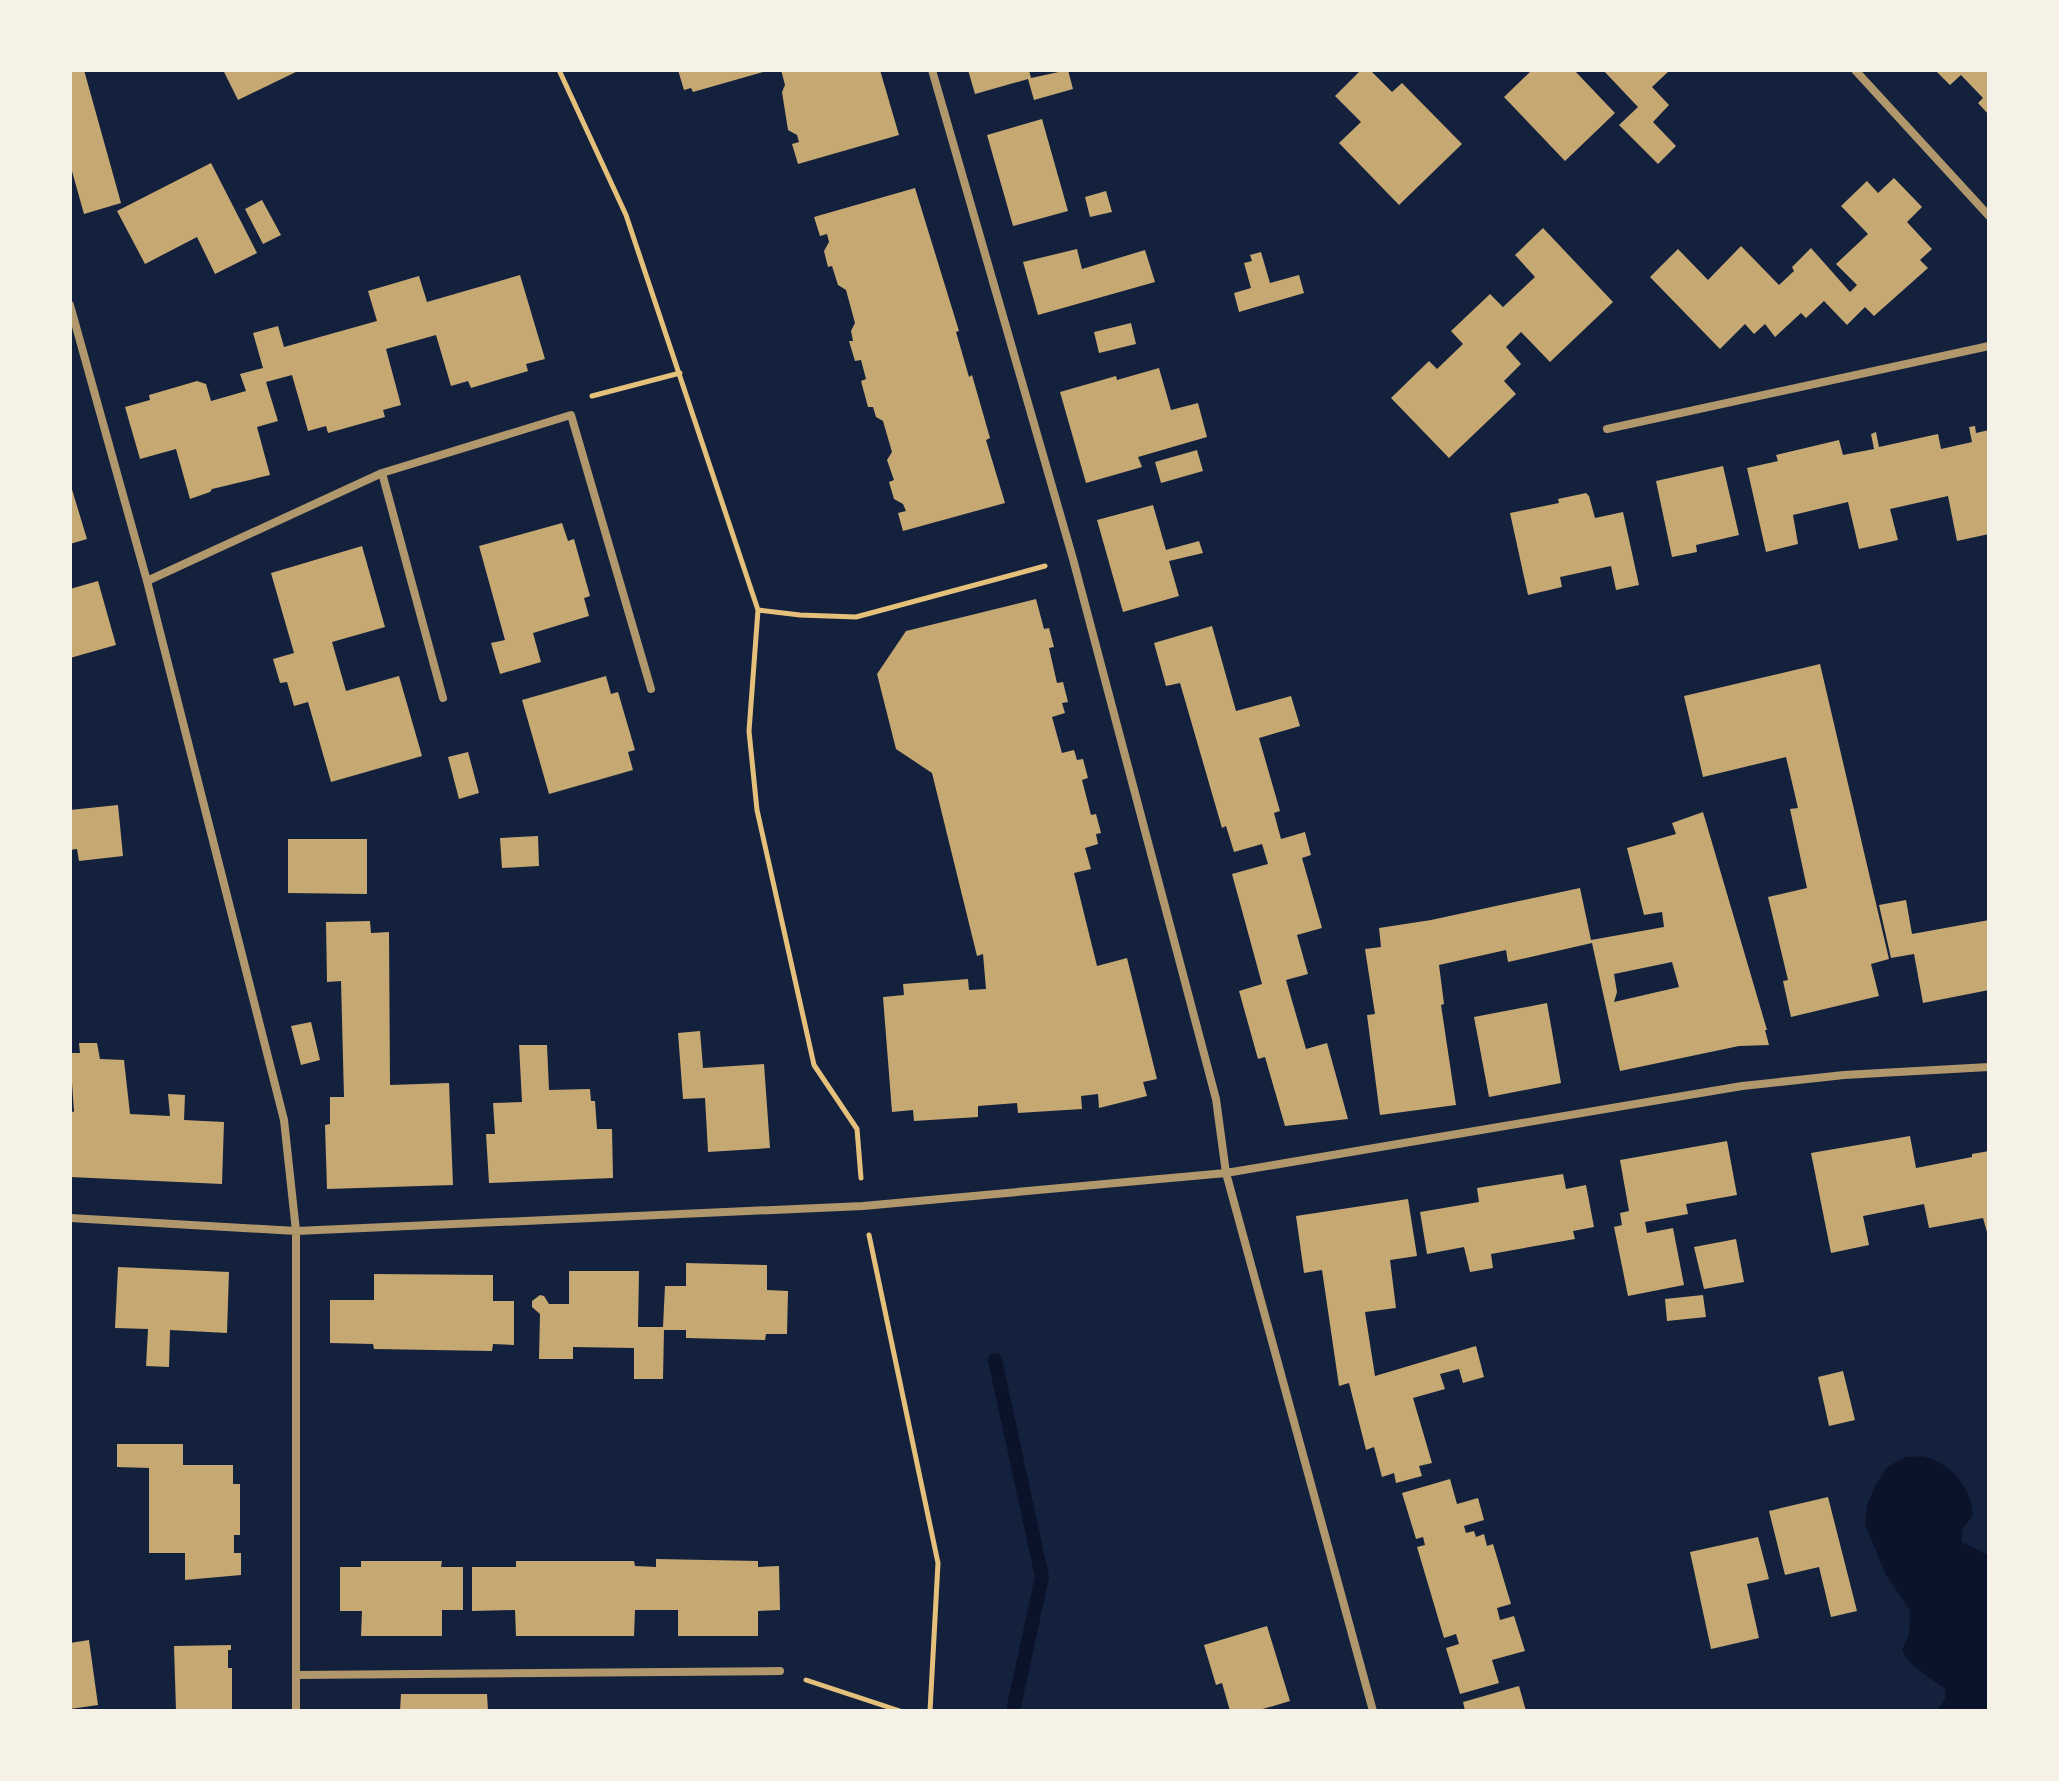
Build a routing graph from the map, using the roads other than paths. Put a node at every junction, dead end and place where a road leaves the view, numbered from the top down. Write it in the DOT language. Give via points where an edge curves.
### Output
graph roads {
  1 [pos="932,70"];
  2 [pos="1855,70"];
  3 [pos="1989,216"];
  4 [pos="70,305"];
  5 [pos="1989,346"];
  6 [pos="1607,429"];
  7 [pos="382,473"];
  8 [pos="147,581"];
  9 [pos="651,689"];
  10 [pos="443,698"];
  11 [pos="1989,1067"];
  12 [pos="1226,1173"];
  13 [pos="70,1218"];
  14 [pos="296,1231"];
  15 [pos="780,1671"];
  16 [pos="296,1675"];
  17 [pos="296,1711"];
  18 [pos="1373,1711"];
  1 -- 12 [label="street" via="1073,559 1216,1099"];
  2 -- 3 [label="street"];
  4 -- 8 [label="street"];
  5 -- 6 [label="street"];
  7 -- 8 [label="street"];
  7 -- 9 [label="street" via="571,415"];
  7 -- 10 [label="street"];
  8 -- 14 [label="street" via="284,1120"];
  11 -- 12 [label="street" via="1742,1086"];
  12 -- 14 [label="street" via="863,1206"];
  12 -- 18 [label="street"];
  13 -- 14 [label="street"];
  14 -- 16 [label="street"];
  15 -- 16 [label="street"];
  16 -- 17 [label="street"];
}
